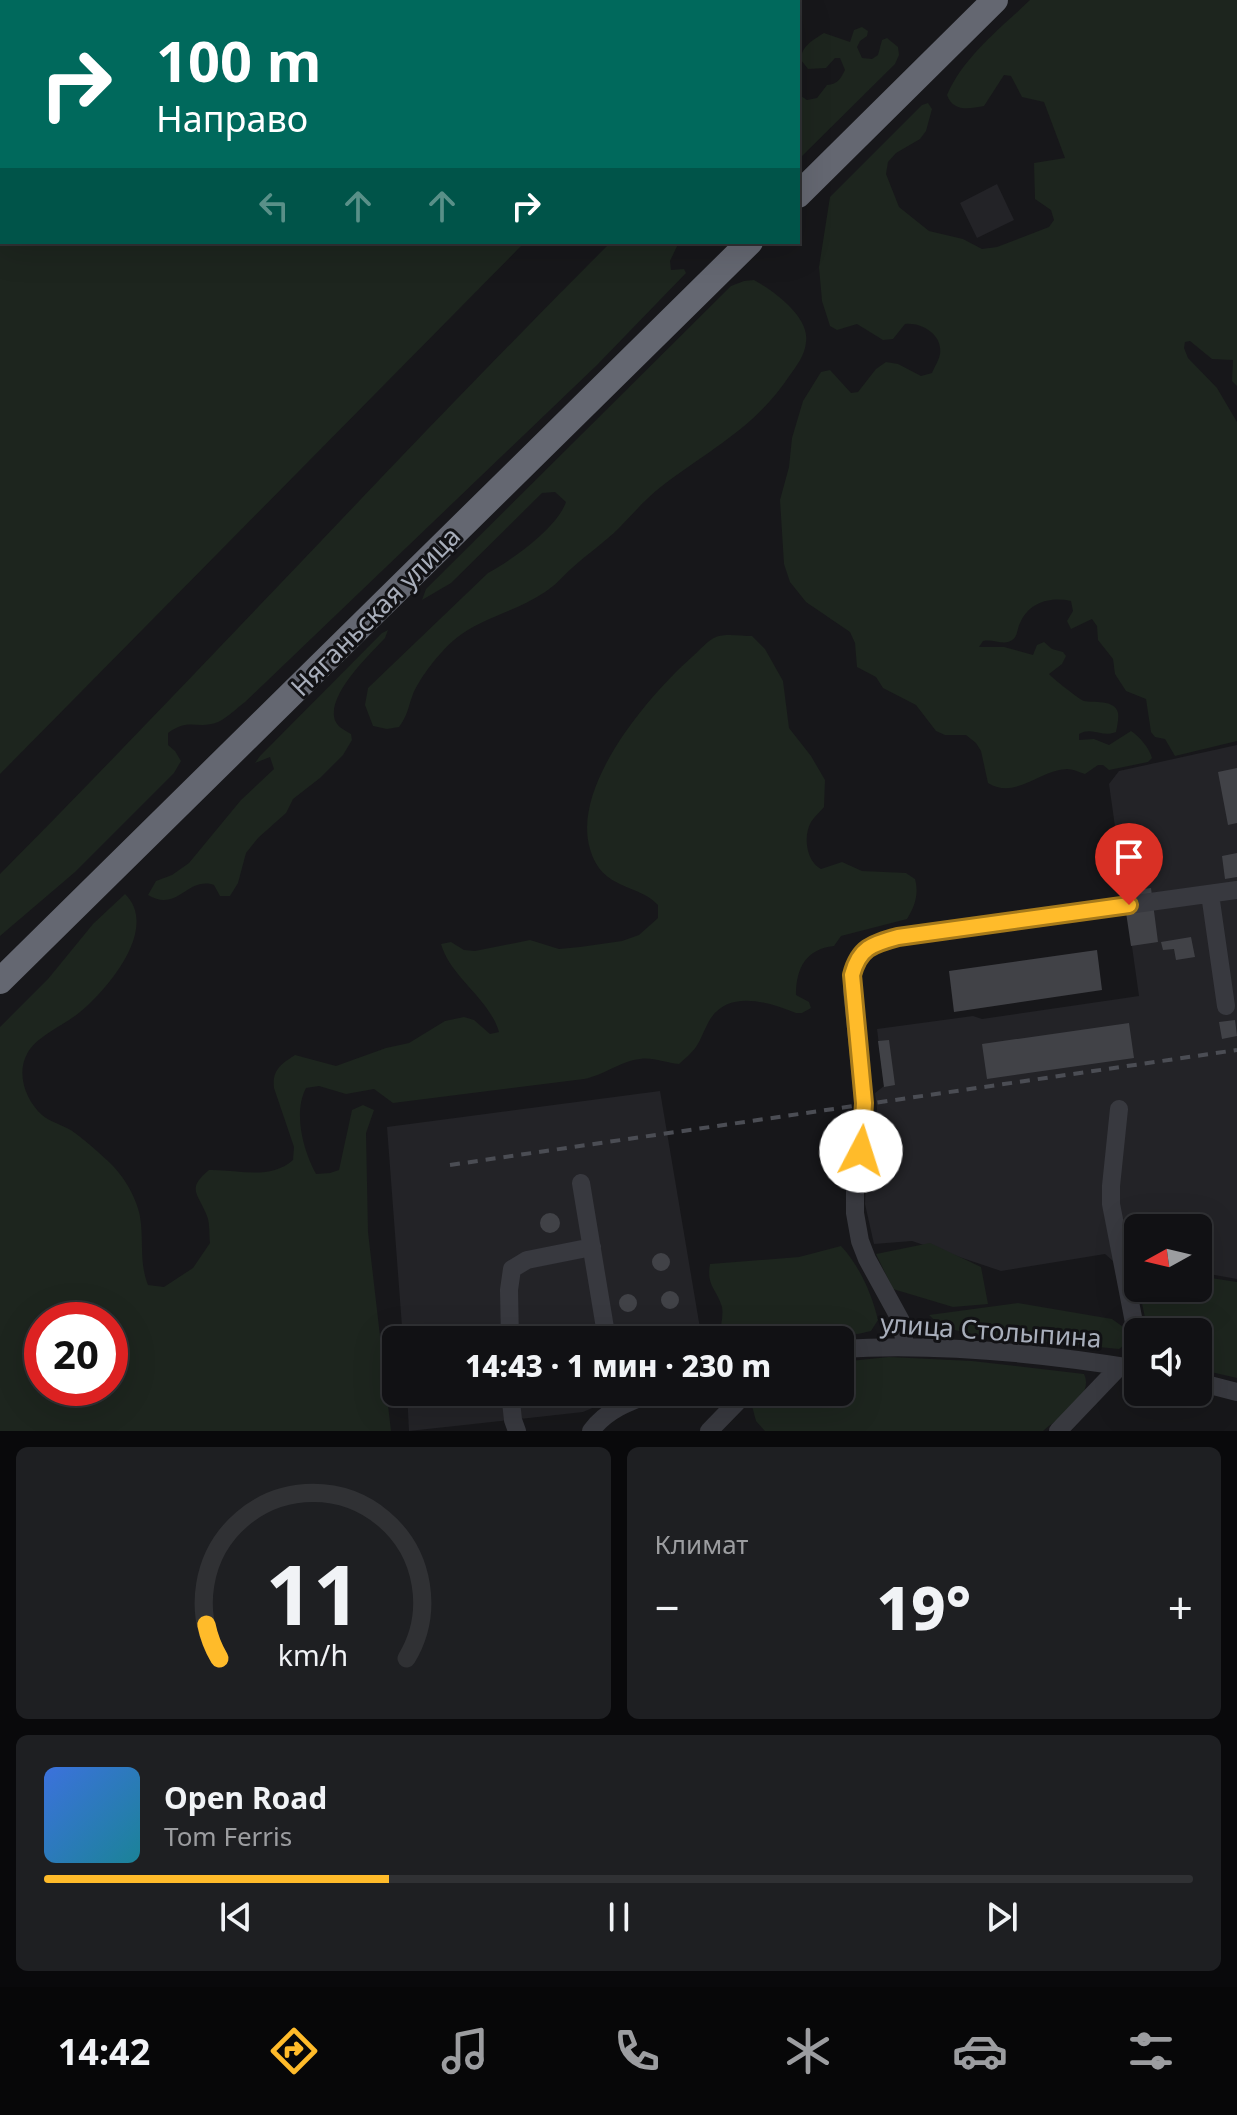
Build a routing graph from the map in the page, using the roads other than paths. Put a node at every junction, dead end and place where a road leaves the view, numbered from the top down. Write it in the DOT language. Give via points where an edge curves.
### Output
graph roads {
  1 [pos="995,0"];
  2 [pos="800,193"];
  3 [pos="748,244"];
  4 [pos="1237,890"];
  5 [pos="1210,894"];
  6 [pos="0,981"];
  7 [pos="1226,1006"];
  8 [pos="1119,1109"];
  9 [pos="581,1183"];
  10 [pos="592,1247"];
  11 [pos="1133,1318"];
  12 [pos="510,1326"];
  13 [pos="605,1326"];
  14 [pos="905,1345"];
  15 [pos="854,1348"];
  16 [pos="1124,1367"];
  17 [pos="1124,1372"];
  18 [pos="1212,1386"];
  19 [pos="1237,1392"];
  20 [pos="512,1406"];
  21 [pos="622,1406"];
  22 [pos="733,1406"];
  23 [pos="517,1431"];
  24 [pos="591,1431"];
  25 [pos="709,1431"];
  26 [pos="1058,1431"];
  1 -- 2 [label="highway"];
  3 -- 6 [label="highway, Няганьская улица"];
  4 -- 5 [label="street"];
  5 -- 7 [label="street"];
  5 -- 14 [label="street" via="898,937 874,944 856,961 852,991 864,1117 855,1213 860,1241 901,1321"];
  8 -- 11 [label="street" via="1111,1204"];
  9 -- 10 [label="street"];
  10 -- 12 [label="street" via="527,1260 512,1269"];
  10 -- 13 [label="street"];
  14 -- 15 [label="street, улица Столыпина"];
  14 -- 16 [label="street, улица Столыпина"];
  17 -- 26 [label="street"];
  18 -- 19 [label="street"];
  20 -- 23 [label="street"];
  21 -- 24 [label="street"];
  22 -- 25 [label="street"];
}
